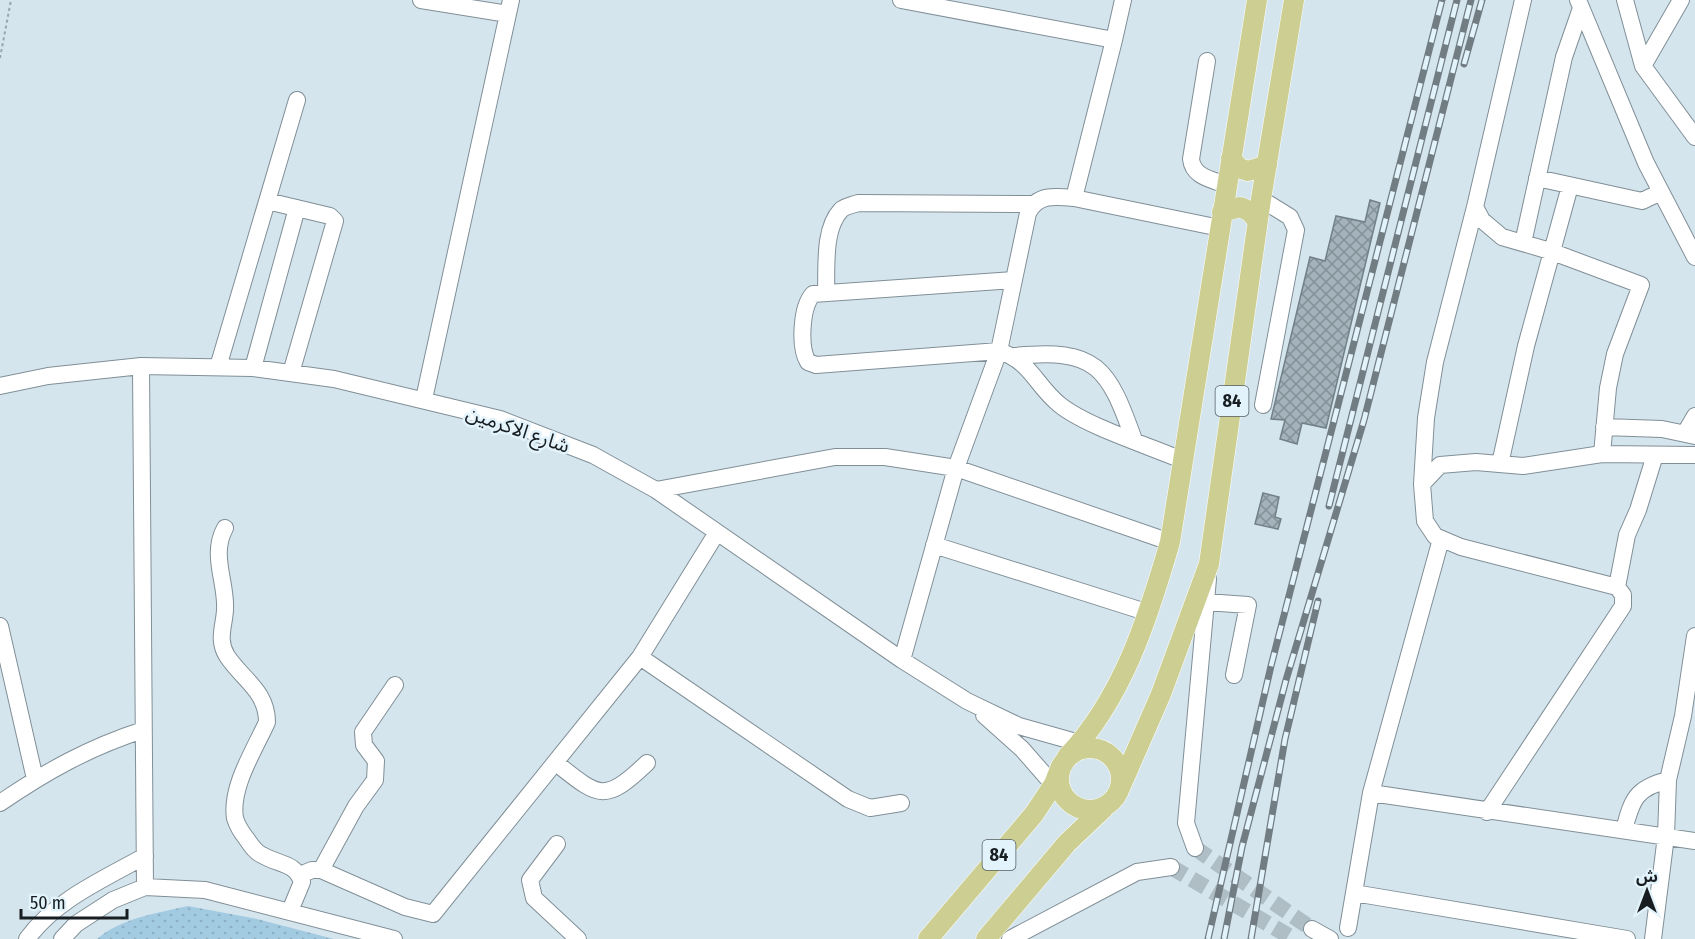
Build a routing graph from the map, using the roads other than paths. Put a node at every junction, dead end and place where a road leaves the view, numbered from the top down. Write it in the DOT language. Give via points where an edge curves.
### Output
graph roads {
  1 [pos="421,0"];
  2 [pos="901,0"];
  3 [pos="1123,0"];
  4 [pos="1257,0"];
  5 [pos="1294,0"];
  6 [pos="1523,0"];
  7 [pos="1625,0"];
  8 [pos="1681,0"];
  9 [pos="1579,4"];
  10 [pos="510,7"];
  11 [pos="1114,40"];
  12 [pos="1208,61"];
  13 [pos="1643,66"];
  14 [pos="297,100"];
  15 [pos="1695,137"];
  16 [pos="1231,158"];
  17 [pos="1267,165"];
  18 [pos="1537,178"];
  19 [pos="1226,185"];
  20 [pos="1570,186"];
  21 [pos="1661,192"];
  22 [pos="1074,198"];
  23 [pos="1261,199"];
  24 [pos="267,201"];
  25 [pos="1032,204"];
  26 [pos="1475,207"];
  27 [pos="297,208"];
  28 [pos="1221,220"];
  29 [pos="1258,221"];
  30 [pos="1523,243"];
  31 [pos="1550,251"];
  32 [pos="1695,257"];
  33 [pos="1014,280"];
  34 [pos="826,291"];
  35 [pos="1007,354"];
  36 [pos="141,366"];
  37 [pos="218,368"];
  38 [pos="253,368"];
  39 [pos="291,373"];
  40 [pos="0,386"];
  41 [pos="424,399"];
  42 [pos="1263,405"];
  43 [pos="1695,416"];
  44 [pos="1604,427"];
  45 [pos="1690,435"];
  46 [pos="1134,440"];
  47 [pos="1602,454"];
  48 [pos="1654,455"];
  49 [pos="1695,455"];
  50 [pos="1182,460"];
  51 [pos="1500,464"];
  52 [pos="956,468"];
  53 [pos="1422,484"];
  54 [pos="656,490"];
  55 [pos="225,528"];
  56 [pos="716,534"];
  57 [pos="1441,539"];
  58 [pos="1170,542"];
  59 [pos="934,545"];
  60 [pos="1209,564"];
  61 [pos="1617,587"];
  62 [pos="1206,602"];
  63 [pos="1149,613"];
  64 [pos="0,626"];
  65 [pos="1695,636"];
  66 [pos="640,657"];
  67 [pos="902,660"];
  68 [pos="4,663"];
  69 [pos="1234,675"];
  70 [pos="395,685"];
  71 [pos="967,701"];
  72 [pos="1689,717"];
  73 [pos="143,730"];
  74 [pos="556,763"];
  75 [pos="647,763"];
  76 [pos="1070,766"];
  77 [pos="35,779"];
  78 [pos="1668,780"];
  79 [pos="1120,788"];
  80 [pos="1371,793"];
  81 [pos="0,803"];
  82 [pos="901,803"];
  83 [pos="1109,804"];
  84 [pos="1487,812"];
  85 [pos="1624,830"];
  86 [pos="1666,836"];
  87 [pos="1695,841"];
  88 [pos="557,844"];
  89 [pos="1195,848"];
  90 [pos="145,856"];
  91 [pos="1171,867"];
  92 [pos="321,870"];
  93 [pos="300,875"];
  94 [pos="145,887"];
  95 [pos="1354,893"];
  96 [pos="290,911"];
  97 [pos="1348,928"];
  98 [pos="1312,929"];
  99 [pos="27,939"];
  100 [pos="62,939"];
  101 [pos="394,939"];
  102 [pos="578,939"];
  103 [pos="928,939"];
  104 [pos="986,939"];
  105 [pos="1010,939"];
  106 [pos="1330,939"];
  107 [pos="1628,939"];
  108 [pos="1653,939"];
  1 -- 10 [label="street"];
  2 -- 11 [label="street"];
  3 -- 11 [label="street"];
  4 -- 16 [label="main road, 84"];
  5 -- 17 [label="main road, 84"];
  6 -- 26 [label="street"];
  7 -- 13 [label="street"];
  8 -- 13 [label="street"];
  9 -- 18 [label="street" via="1563,57"];
  9 -- 21 [label="street"];
  10 -- 41 [label="street"];
  11 -- 22 [label="street"];
  12 -- 19 [label="street" via="1192,168"];
  13 -- 15 [label="street"];
  14 -- 24 [label="street"];
  16 -- 17 [label="main road" via="1239,168 1248,171"];
  16 -- 19 [label="main road, 84"];
  17 -- 23 [label="main road, 84"];
  18 -- 20 [label="street"];
  18 -- 30 [label="street"];
  19 -- 28 [label="main road, 84"];
  20 -- 21 [label="street" via="1642,201"];
  20 -- 31 [label="street"];
  21 -- 32 [label="street"];
  22 -- 25 [label="street" via="1041,198"];
  22 -- 28 [label="street"];
  23 -- 29 [label="main road, 84"];
  23 -- 42 [label="street" via="1290,217 1296,230"];
  24 -- 27 [label="street"];
  24 -- 37 [label="street"];
  25 -- 33 [label="street"];
  25 -- 34 [label="street" via="858,203 842,208 830,235"];
  26 -- 30 [label="street" via="1482,220 1502,237"];
  26 -- 53 [label="street" via="1435,362 1426,418"];
  27 -- 38 [label="street"];
  27 -- 39 [label="street" via="330,216 335,221"];
  28 -- 29 [label="main road" via="1240,207"];
  28 -- 50 [label="main road, 84"];
  29 -- 60 [label="main road, 84"];
  30 -- 31 [label="street"];
  31 -- 44 [label="street" via="1641,285 1615,354"];
  31 -- 51 [label="street"];
  33 -- 34 [label="street"];
  33 -- 35 [label="street"];
  34 -- 35 [label="street" via="813,294 808,300 804,356 807,363"];
  35 -- 46 [label="street" via="1029,368 1061,406"];
  35 -- 46 [label="street" via="1047,353 1088,361 1105,374 1119,397"];
  35 -- 52 [label="street"];
  36 -- 37 [label="street, شارع الاكرمين"];
  36 -- 40 [label="street, شارع الاكرمين" via="48,376"];
  36 -- 73 [label="street"];
  37 -- 38 [label="street, شارع الاكرمين"];
  38 -- 39 [label="street, شارع الاكرمين"];
  39 -- 41 [label="street, شارع الاكرمين"];
  41 -- 54 [label="street, شارع الاكرمين" via="500,418 592,455"];
  43 -- 45 [label="street"];
  44 -- 45 [label="street" via="1662,429"];
  44 -- 47 [label="street"];
  46 -- 50 [label="street"];
  47 -- 48 [label="street"];
  47 -- 51 [label="street" via="1523,466"];
  48 -- 49 [label="street"];
  48 -- 61 [label="street" via="1627,535"];
  50 -- 58 [label="main road, 84"];
  51 -- 53 [label="street" via="1440,465"];
  52 -- 54 [label="street" via="885,457 835,457"];
  52 -- 58 [label="street"];
  52 -- 59 [label="street"];
  53 -- 57 [label="street" via="1425,520"];
  54 -- 56 [label="street, شارع الاكرمين"];
  55 -- 93 [label="street" via="218,564 226,610 222,642 227,656 247,677 267,710 267,722 239,785 235,820 261,855 291,866"];
  56 -- 66 [label="street"];
  56 -- 67 [label="street, شارع الاكرمين"];
  57 -- 61 [label="street"];
  57 -- 80 [label="street"];
  58 -- 63 [label="main road, 84"];
  59 -- 63 [label="street"];
  59 -- 67 [label="street"];
  60 -- 62 [label="street"];
  60 -- 79 [label="main road, 84" via="1161,694"];
  61 -- 84 [label="street" via="1623,595 1623,606"];
  62 -- 69 [label="street" via="1248,605"];
  62 -- 89 [label="street" via="1186,823"];
  63 -- 76 [label="main road, 84" via="1099,718"];
  64 -- 68 [label="street"];
  65 -- 72 [label="street"];
  66 -- 74 [label="street"];
  66 -- 82 [label="street" via="848,799 870,808"];
  67 -- 71 [label="street, شارع الاكرمين"];
  68 -- 77 [label="street"];
  70 -- 92 [label="street" via="363,732 364,745 376,761 375,780"];
  71 -- 76 [label="street, شارع الاكرمين" via="1019,726"];
  71 -- 76 [label="street, شارع الاكرمين" via="1022,749"];
  72 -- 78 [label="street"];
  73 -- 77 [label="street" via="101,744"];
  73 -- 90 [label="street"];
  74 -- 75 [label="street" via="590,790 603,792 627,782"];
  74 -- 92 [label="street" via="434,914 405,906"];
  76 -- 79 [label="main road" via="1115,759"];
  76 -- 83 [label="main road" via="1080,809"];
  76 -- 103 [label="main road, 84"];
  77 -- 81 [label="street"];
  78 -- 85 [label="street" via="1648,785 1635,797"];
  78 -- 86 [label="street"];
  79 -- 83 [label="main road, 84"];
  80 -- 84 [label="street"];
  80 -- 95 [label="street"];
  83 -- 104 [label="main road, 84" via="1067,843"];
  84 -- 85 [label="street"];
  85 -- 86 [label="street"];
  86 -- 87 [label="street"];
  86 -- 108 [label="street"];
  88 -- 102 [label="street" via="530,880 531,890 534,898"];
  90 -- 94 [label="street"];
  90 -- 99 [label="street" via="76,895"];
  91 -- 105 [label="street" via="1137,872"];
  92 -- 93 [label="street"];
  93 -- 96 [label="street" via="302,882"];
  94 -- 96 [label="street" via="205,890"];
  94 -- 100 [label="street" via="113,900 76,924"];
  95 -- 97 [label="street"];
  95 -- 107 [label="street"];
  96 -- 101 [label="street"];
  98 -- 106 [label="street"];
}
